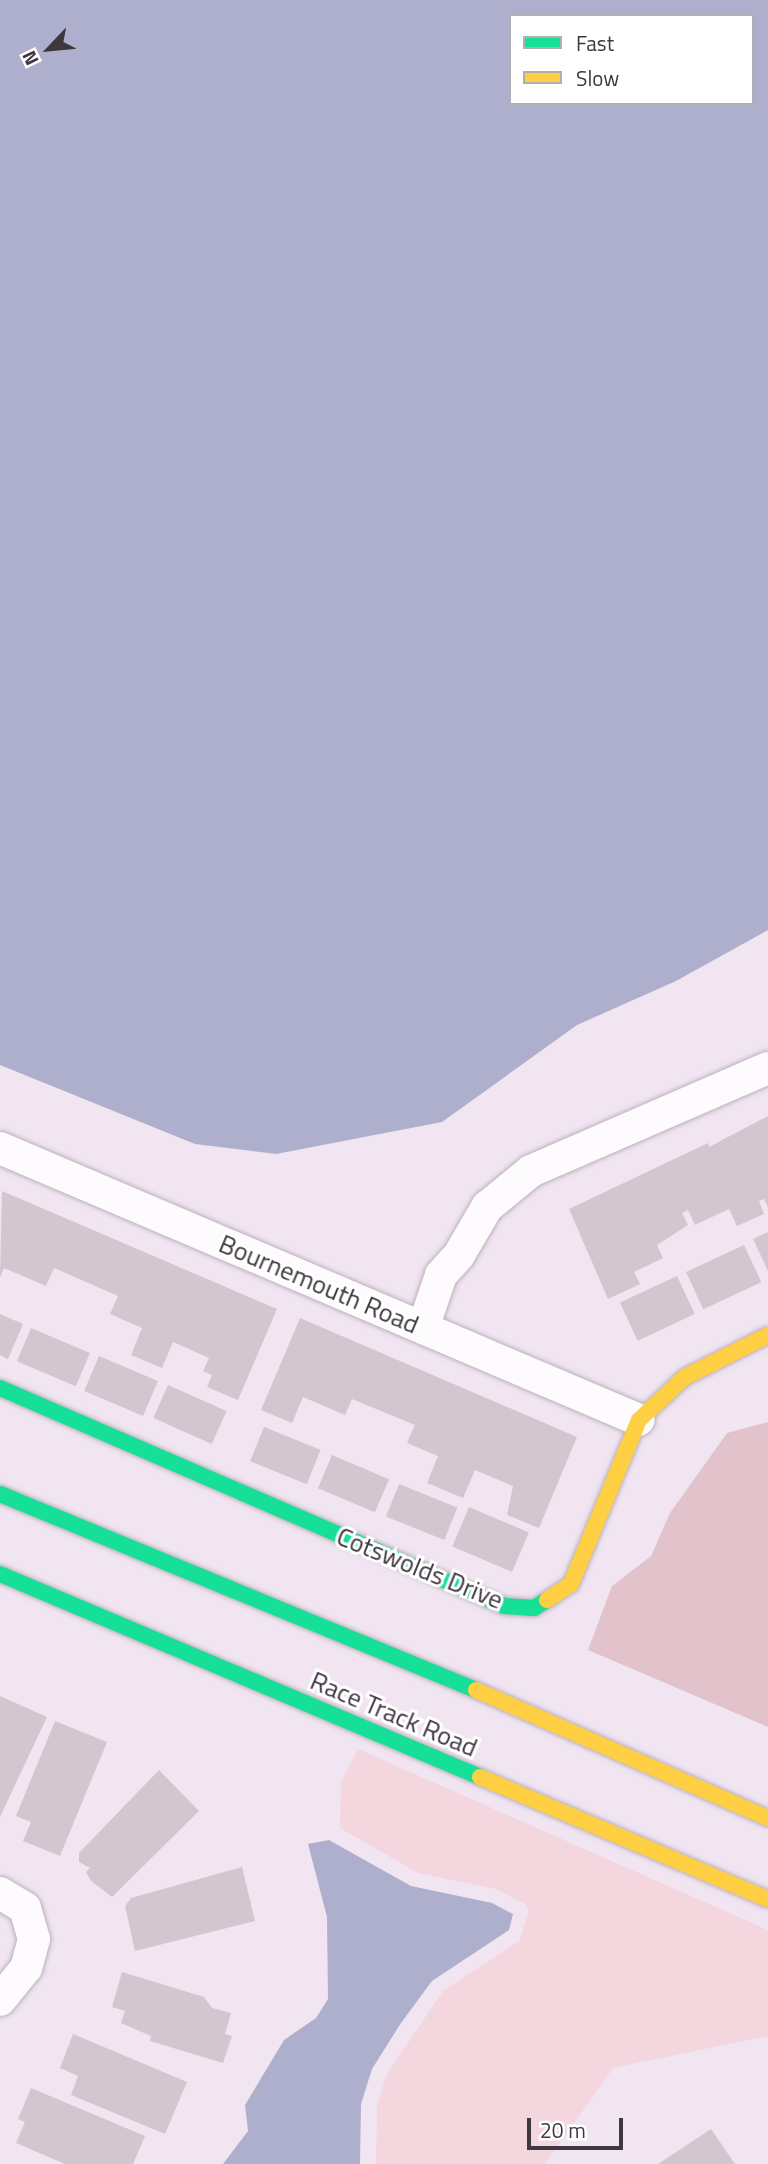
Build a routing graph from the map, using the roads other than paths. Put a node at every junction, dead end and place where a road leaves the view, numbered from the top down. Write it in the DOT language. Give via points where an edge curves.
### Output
graph roads {
  1 [pos="768,1068"];
  2 [pos="0,1148"];
  3 [pos="423,1328"];
  4 [pos="768,1335"];
  5 [pos="0,1388"];
  6 [pos="639,1420"];
  7 [pos="0,1494"];
  8 [pos="0,1574"];
  9 [pos="768,1818"];
  10 [pos="0,1893"];
  11 [pos="768,1899"];
  12 [pos="0,2000"];
  1 -- 3 [label="street" via="531,1171 487,1207 459,1255 441,1275"];
  2 -- 3 [label="street, Bournemouth Road"];
  3 -- 6 [label="street, Bournemouth Road"];
  4 -- 6 [label="main road, Cotswolds Drive" via="685,1377"];
  5 -- 6 [label="main road, Cotswolds Drive" via="504,1606 534,1608 571,1584"];
  7 -- 9 [label="main road, Race Track Road" via="545,1718"];
  8 -- 11 [label="main road, Race Track Road"];
  10 -- 12 [label="street" via="25,1908 34,1939 26,1968"];
}
